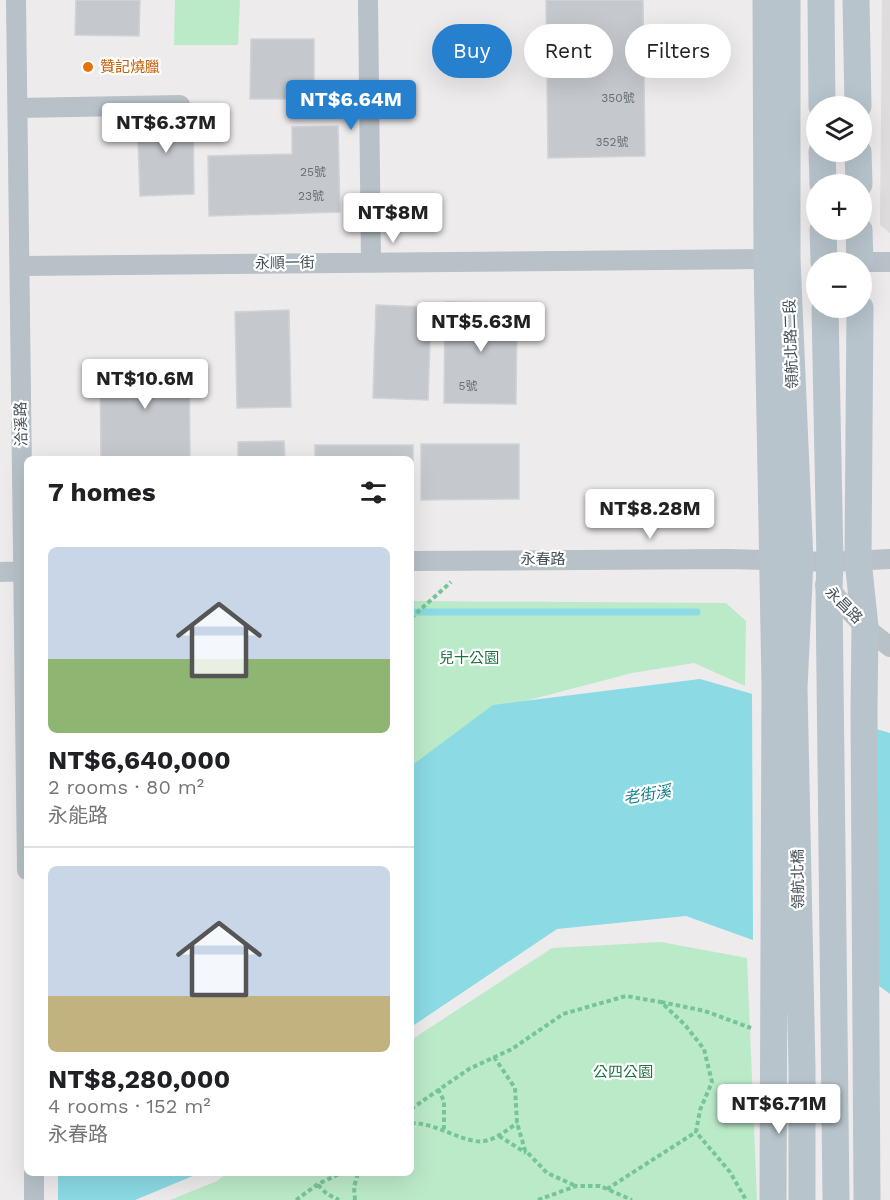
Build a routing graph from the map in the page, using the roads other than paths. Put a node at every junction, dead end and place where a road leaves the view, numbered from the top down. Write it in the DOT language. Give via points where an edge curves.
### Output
graph roads {
  1 [pos="16,0"];
  2 [pos="368,0"];
  3 [pos="766,0"];
  4 [pos="787,0"];
  5 [pos="821,0"];
  6 [pos="856,0"];
  7 [pos="822,96"];
  8 [pos="858,96"];
  9 [pos="180,105"];
  10 [pos="18,108"];
  11 [pos="767,259"];
  12 [pos="872,262"];
  13 [pos="890,262"];
  14 [pos="371,263"];
  15 [pos="20,266"];
  16 [pos="825,318"];
  17 [pos="860,318"];
  18 [pos="24,510"];
  19 [pos="890,559"];
  20 [pos="858,560"];
  21 [pos="414,561"];
  22 [pos="773,561"];
  23 [pos="800,561"];
  24 [pos="830,562"];
  25 [pos="24,571"];
  26 [pos="0,572"];
  27 [pos="829,590"];
  28 [pos="865,627"];
  29 [pos="890,647"];
  30 [pos="785,686"];
  31 [pos="34,1176"];
  32 [pos="34,1200"];
  33 [pos="773,1200"];
  34 [pos="802,1200"];
  35 [pos="836,1200"];
  36 [pos="867,1200"];
  1 -- 10 [label="street, 洽溪路"];
  2 -- 14 [label="street"];
  3 -- 11 [label="street, 領航北路二段"];
  4 -- 23 [label="street, 領航北路二段" via="788,259"];
  5 -- 7 [label="street"];
  6 -- 8 [label="street"];
  9 -- 10 [label="street"];
  10 -- 15 [label="street, 洽溪路"];
  11 -- 14 [label="street, 永順一街"];
  11 -- 22 [label="street, 領航北路二段"];
  12 -- 13 [label="street"];
  14 -- 15 [label="street, 永順一街"];
  15 -- 18 [label="street, 洽溪路"];
  16 -- 24 [label="street"];
  17 -- 20 [label="street"];
  19 -- 20 [label="street, 永春路"];
  20 -- 24 [label="street, 永春路"];
  20 -- 28 [label="street"];
  21 -- 22 [label="street, 永春路"];
  22 -- 23 [label="street, 永春路"];
  22 -- 30 [label="street, 領航北路二段"];
  23 -- 24 [label="street, 永春路"];
  23 -- 27 [label="street, 永昌路"];
  23 -- 30 [label="street, 領航北路二段"];
  24 -- 27 [label="street"];
  25 -- 26 [label="street"];
  27 -- 28 [label="street, 永昌路"];
  27 -- 35 [label="street"];
  28 -- 29 [label="street, 永昌路"];
  28 -- 36 [label="street"];
  30 -- 33 [label="street, 領航北橋"];
  30 -- 34 [label="street, 領航北橋" via="802,1070"];
  31 -- 32 [label="street"];
}
